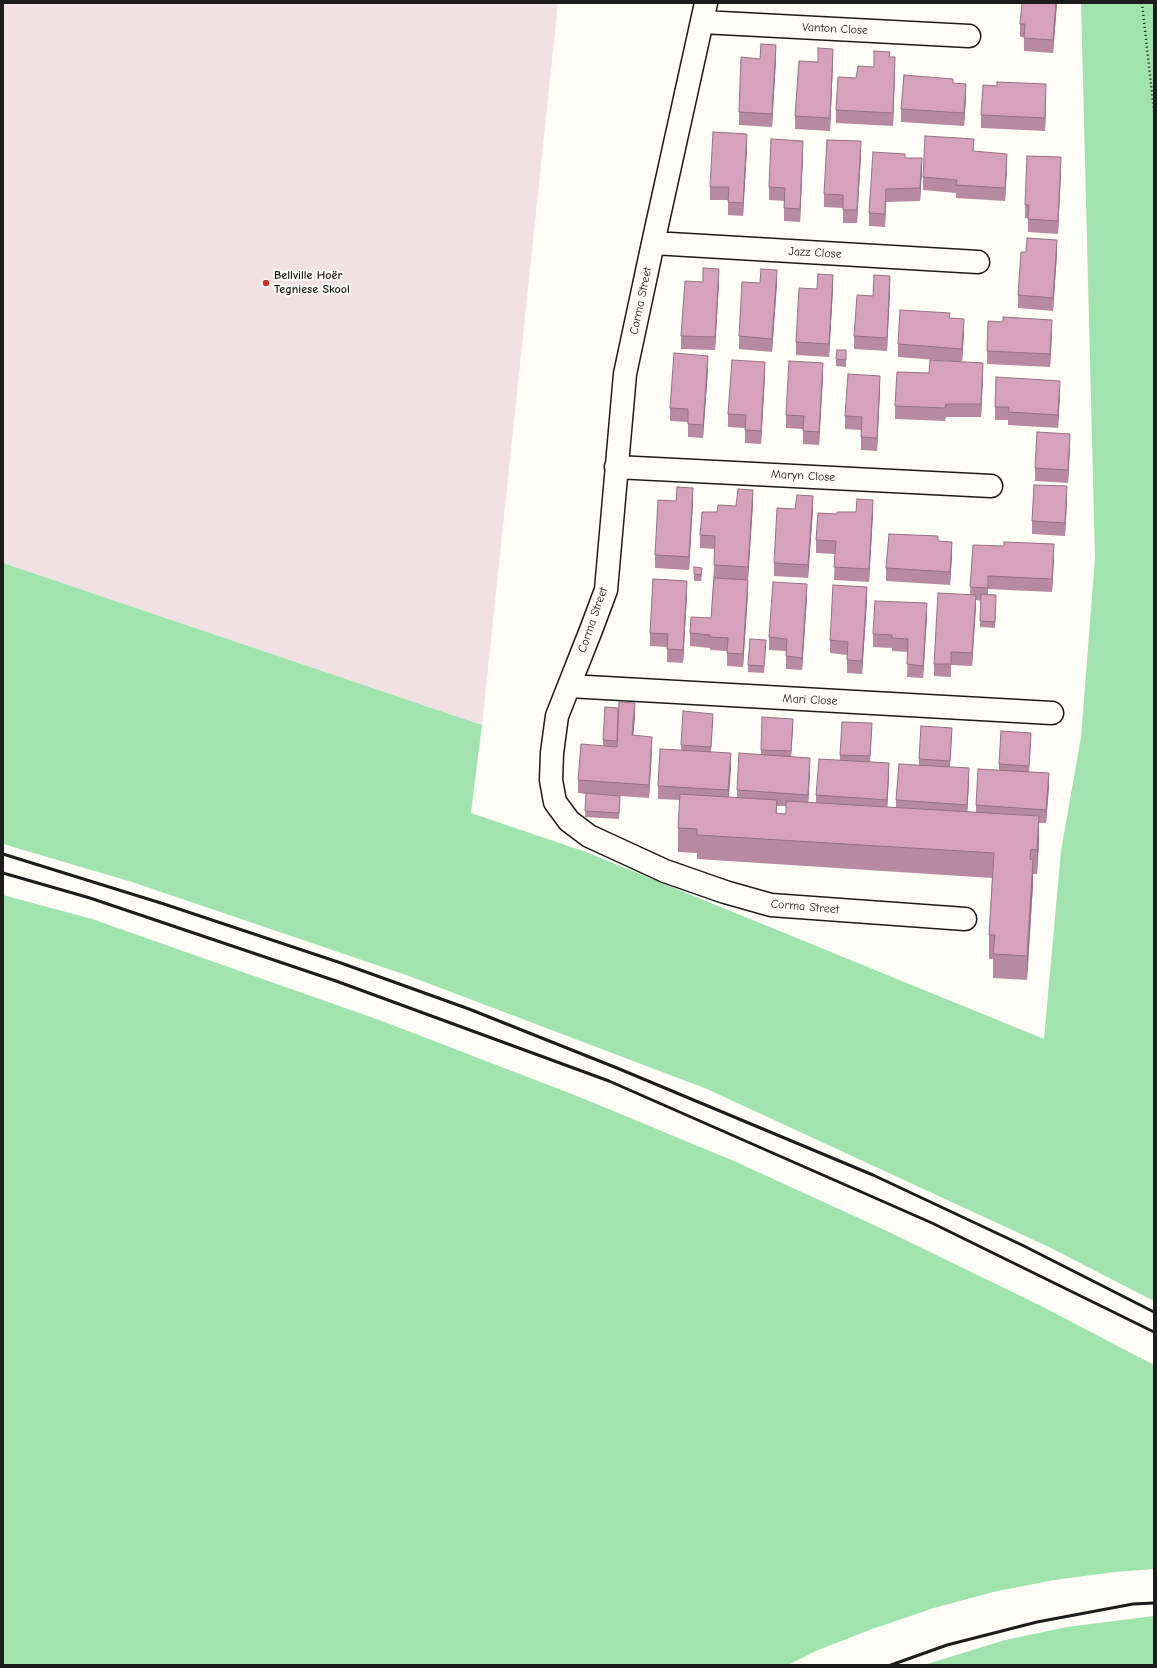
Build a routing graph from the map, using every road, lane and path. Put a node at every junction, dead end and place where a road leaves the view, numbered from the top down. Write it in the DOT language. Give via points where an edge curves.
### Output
graph roads {
  1 [pos="1142,3"];
  2 [pos="704,13"];
  3 [pos="969,36"];
  4 [pos="1154,111"];
  5 [pos="653,243"];
  6 [pos="978,262"];
  7 [pos="616,467"];
  8 [pos="991,486"];
  9 [pos="569,686"];
  10 [pos="1052,713"];
  11 [pos="965,919"];
  1 -- 4 [label="path"];
  2 -- 3 [label="street, Vanton Close"];
  2 -- 5 [label="street, Corma Street"];
  5 -- 6 [label="street, Jazz Close"];
  5 -- 7 [label="street, Corma Street" via="625,374"];
  7 -- 8 [label="street, Maryn Close"];
  7 -- 9 [label="street, Corma Street" via="606,590"];
  9 -- 10 [label="street, Mari Close"];
  9 -- 11 [label="street, Corma Street" via="556,716 551,780 555,802 569,822 589,836 664,872 771,904"];
}
